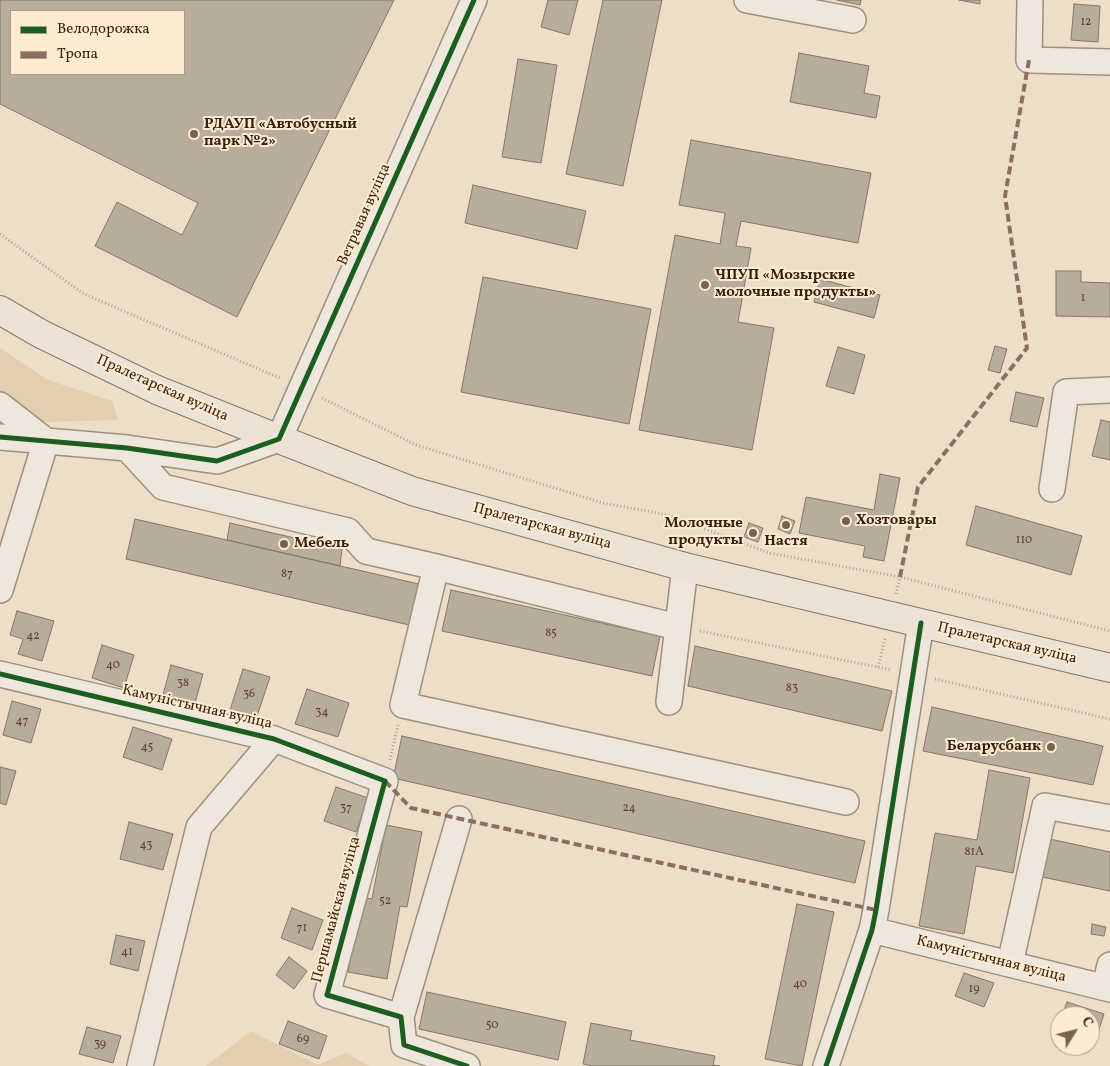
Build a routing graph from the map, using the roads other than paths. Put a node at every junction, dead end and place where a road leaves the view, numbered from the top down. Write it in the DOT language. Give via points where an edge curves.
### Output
graph roads {
  1 [pos="474,0"];
  2 [pos="747,0"];
  3 [pos="1030,0"];
  4 [pos="853,20"];
  5 [pos="1110,62"];
  6 [pos="0,310"];
  7 [pos="1110,390"];
  8 [pos="0,405"];
  9 [pos="0,437"];
  10 [pos="279,440"];
  11 [pos="46,441"];
  12 [pos="127,448"];
  13 [pos="1052,489"];
  14 [pos="685,566"];
  15 [pos="436,567"];
  16 [pos="0,590"];
  17 [pos="921,624"];
  18 [pos="677,627"];
  19 [pos="1110,668"];
  20 [pos="0,674"];
  21 [pos="669,702"];
  22 [pos="274,739"];
  23 [pos="384,781"];
  24 [pos="846,802"];
  25 [pos="1110,818"];
  26 [pos="459,819"];
  27 [pos="872,930"];
  28 [pos="1010,964"];
  29 [pos="1108,980"];
  30 [pos="400,1017"];
  31 [pos="140,1066"];
  32 [pos="467,1066"];
  33 [pos="826,1066"];
  1 -- 10 [label="street, Ветравая вуліца"];
  2 -- 4 [label="street"];
  3 -- 5 [label="street" via="1029,60"];
  6 -- 10 [label="main road, Пралетарская вуліца" via="41,334 157,390"];
  7 -- 13 [label="street" via="1066,392"];
  8 -- 11 [label="street"];
  9 -- 11 [label="street"];
  10 -- 12 [label="street" via="217,461"];
  10 -- 14 [label="main road, Пралетарская вуліца" via="412,491"];
  11 -- 12 [label="street"];
  11 -- 16 [label="street"];
  12 -- 15 [label="street" via="163,487 348,531 366,551"];
  14 -- 17 [label="main road, Пралетарская вуліца"];
  14 -- 18 [label="street"];
  15 -- 18 [label="street"];
  15 -- 24 [label="street" via="403,705"];
  17 -- 19 [label="main road, Пралетарская вуліца"];
  17 -- 27 [label="street"];
  18 -- 21 [label="street"];
  20 -- 22 [label="street, Камуністычная вуліца"];
  22 -- 23 [label="street, Камуністычная вуліца"];
  22 -- 31 [label="street" via="199,827"];
  23 -- 30 [label="street, Першамайская вуліца" via="327,995"];
  25 -- 28 [label="street" via="1045,806"];
  26 -- 30 [label="street"];
  27 -- 28 [label="street, Камуністычная вуліца"];
  27 -- 33 [label="street"];
  28 -- 29 [label="street, Камуністычная вуліца"];
  30 -- 32 [label="street" via="404,1045"];
}
